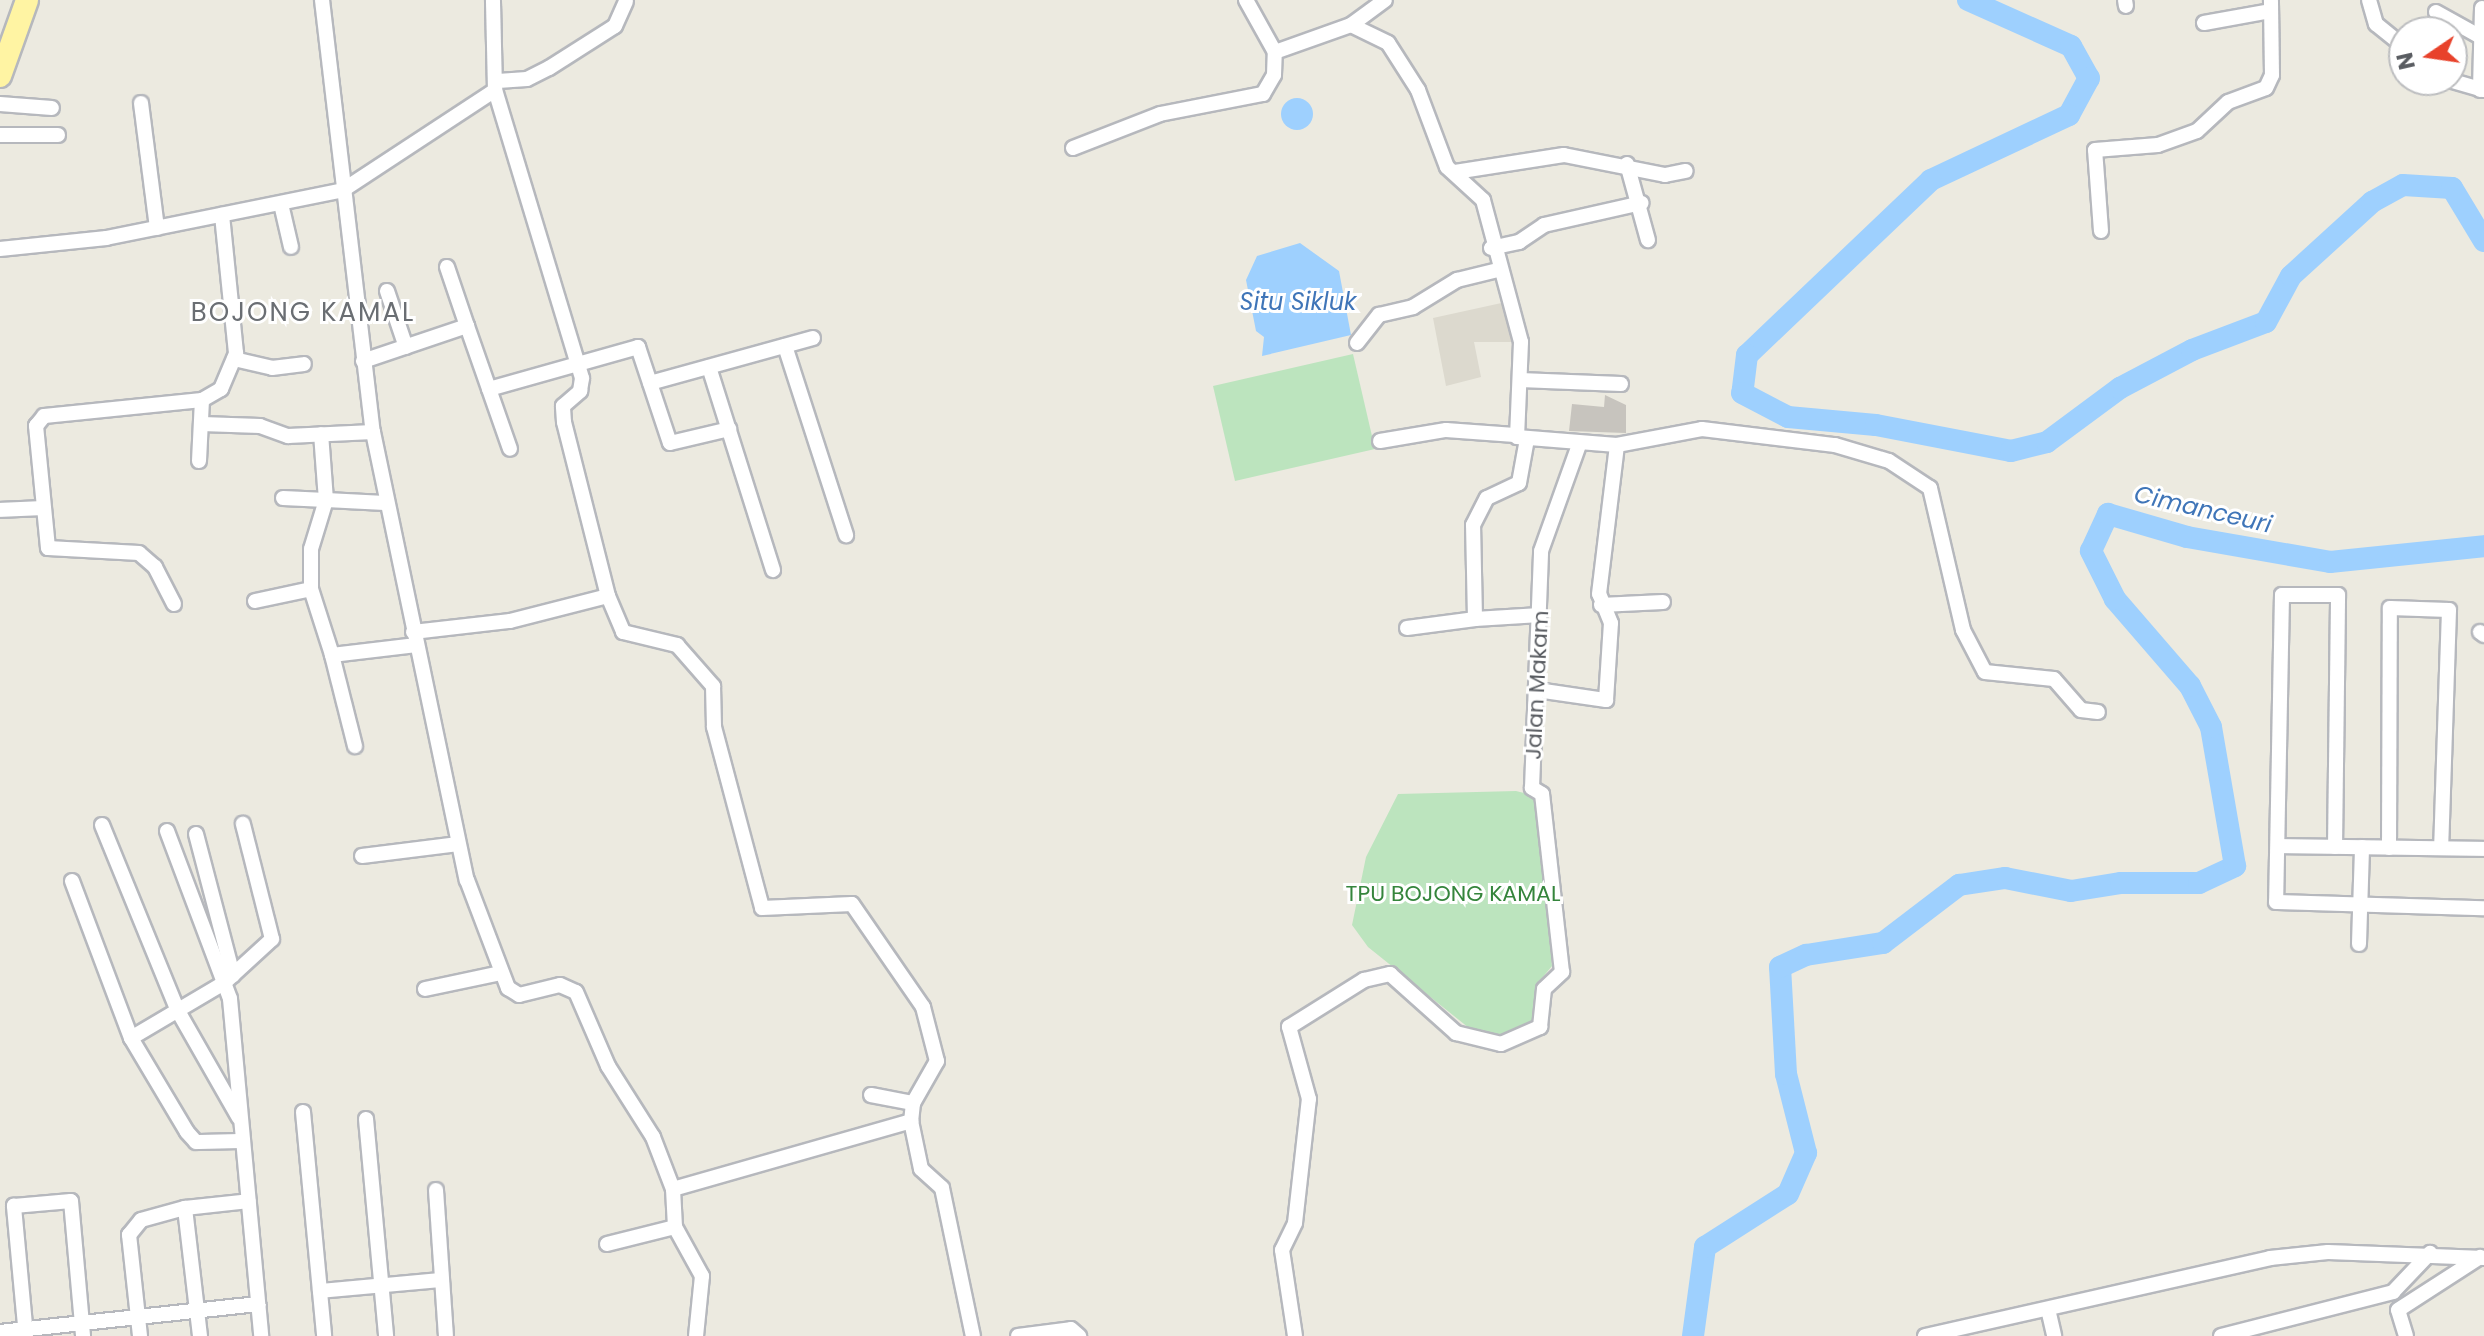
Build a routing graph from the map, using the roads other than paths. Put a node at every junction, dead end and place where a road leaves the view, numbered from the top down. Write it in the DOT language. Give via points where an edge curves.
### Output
graph roads {
  1 [pos="27,0"];
  2 [pos="322,0"];
  3 [pos="493,0"];
  4 [pos="1246,0"];
  5 [pos="1385,0"];
  6 [pos="2369,0"];
  7 [pos="626,1"];
  8 [pos="2270,5"];
  9 [pos="2482,8"];
  10 [pos="2436,12"];
  11 [pos="2204,23"];
  12 [pos="1351,25"];
  13 [pos="2388,34"];
  14 [pos="2481,37"];
  15 [pos="1275,52"];
  16 [pos="0,76"];
  17 [pos="496,86"];
  18 [pos="2482,90"];
  19 [pos="141,103"];
  20 [pos="0,104"];
  21 [pos="52,108"];
  22 [pos="0,135"];
  23 [pos="58,135"];
  24 [pos="1073,148"];
  25 [pos="1627,164"];
  26 [pos="1686,171"];
  27 [pos="1455,172"];
  28 [pos="343,190"];
  29 [pos="1642,203"];
  30 [pos="281,204"];
  31 [pos="222,215"];
  32 [pos="157,228"];
  33 [pos="2101,231"];
  34 [pos="1648,240"];
  35 [pos="291,247"];
  36 [pos="1491,248"];
  37 [pos="0,249"];
  38 [pos="447,267"];
  39 [pos="1498,270"];
  40 [pos="387,291"];
  41 [pos="467,326"];
  42 [pos="813,338"];
  43 [pos="1357,343"];
  44 [pos="785,346"];
  45 [pos="406,347"];
  46 [pos="234,359"];
  47 [pos="363,361"];
  48 [pos="578,363"];
  49 [pos="304,364"];
  50 [pos="709,367"];
  51 [pos="1520,380"];
  52 [pos="650,383"];
  53 [pos="1621,384"];
  54 [pos="489,389"];
  55 [pos="202,400"];
  56 [pos="202,424"];
  57 [pos="729,429"];
  58 [pos="373,432"];
  59 [pos="321,434"];
  60 [pos="1521,437"];
  61 [pos="1380,441"];
  62 [pos="1579,445"];
  63 [pos="1617,445"];
  64 [pos="510,449"];
  65 [pos="199,461"];
  66 [pos="283,498"];
  67 [pos="326,500"];
  68 [pos="385,503"];
  69 [pos="42,508"];
  70 [pos="0,510"];
  71 [pos="846,535"];
  72 [pos="773,570"];
  73 [pos="311,589"];
  74 [pos="608,596"];
  75 [pos="255,601"];
  76 [pos="1663,602"];
  77 [pos="174,604"];
  78 [pos="1601,605"];
  79 [pos="1540,615"];
  80 [pos="1475,619"];
  81 [pos="1407,628"];
  82 [pos="414,639"];
  83 [pos="332,655"];
  84 [pos="1544,691"];
  85 [pos="2098,712"];
  86 [pos="355,746"];
  87 [pos="243,824"];
  88 [pos="102,825"];
  89 [pos="167,831"];
  90 [pos="196,834"];
  91 [pos="458,844"];
  92 [pos="2281,846"];
  93 [pos="2335,847"];
  94 [pos="2362,847"];
  95 [pos="2389,848"];
  96 [pos="2441,848"];
  97 [pos="2484,849"];
  98 [pos="362,856"];
  99 [pos="72,881"];
  100 [pos="2360,905"];
  101 [pos="2484,908"];
  102 [pos="2359,944"];
  103 [pos="501,973"];
  104 [pos="228,979"];
  105 [pos="425,989"];
  106 [pos="178,1011"];
  107 [pos="131,1038"];
  108 [pos="871,1095"];
  109 [pos="913,1103"];
  110 [pos="303,1112"];
  111 [pos="366,1119"];
  112 [pos="911,1121"];
  113 [pos="241,1122"];
  114 [pos="243,1141"];
  115 [pos="673,1189"];
  116 [pos="436,1190"];
  117 [pos="249,1201"];
  118 [pos="185,1208"];
  119 [pos="675,1227"];
  120 [pos="607,1244"];
  121 [pos="2430,1253"];
  122 [pos="2482,1257"];
  123 [pos="442,1280"];
  124 [pos="382,1284"];
  125 [pos="320,1291"];
  126 [pos="258,1304"];
  127 [pos="2048,1309"];
  128 [pos="197,1311"];
  129 [pos="138,1317"];
  130 [pos="2294,1319"];
  131 [pos="1992,1329"];
  132 [pos="83,1330"];
  133 [pos="0,1332"];
  134 [pos="26,1333"];
  135 [pos="140,1336"];
  136 [pos="200,1336"];
  137 [pos="261,1336"];
  138 [pos="324,1336"];
  139 [pos="386,1336"];
  140 [pos="446,1336"];
  141 [pos="696,1336"];
  142 [pos="973,1336"];
  143 [pos="1018,1336"];
  144 [pos="1079,1336"];
  145 [pos="1295,1336"];
  146 [pos="1925,1336"];
  147 [pos="2054,1336"];
  148 [pos="2221,1336"];
  149 [pos="2297,1336"];
  150 [pos="2406,1336"];
  1 -- 16 [label="main road"];
  2 -- 28 [label="street"];
  3 -- 17 [label="street"];
  4 -- 15 [label="street"];
  5 -- 12 [label="street"];
  6 -- 13 [label="street" via="2376,24"];
  7 -- 17 [label="street" via="615,26 549,68"];
  8 -- 11 [label="street"];
  8 -- 33 [label="street" via="2272,75 2266,88 2228,102 2197,131 2166,137 2158,145 2095,150"];
  9 -- 14 [label="street"];
  10 -- 14 [label="street"];
  12 -- 15 [label="street"];
  12 -- 27 [label="street" via="1388,43 1418,90 1444,161"];
  14 -- 18 [label="street"];
  15 -- 24 [label="street" via="1274,75 1263,94 1160,114"];
  17 -- 28 [label="street"];
  17 -- 48 [label="street"];
  19 -- 32 [label="street"];
  20 -- 21 [label="street"];
  22 -- 23 [label="street"];
  25 -- 26 [label="street" via="1665,175"];
  25 -- 27 [label="street" via="1588,163 1564,155"];
  25 -- 29 [label="street"];
  27 -- 36 [label="street" via="1483,200"];
  28 -- 30 [label="street"];
  28 -- 47 [label="street" via="358,271"];
  29 -- 34 [label="street"];
  29 -- 36 [label="street" via="1544,225 1519,242"];
  30 -- 31 [label="street"];
  30 -- 35 [label="street"];
  31 -- 32 [label="street"];
  31 -- 46 [label="street" via="236,324"];
  32 -- 37 [label="street"];
  36 -- 39 [label="street"];
  38 -- 41 [label="street"];
  39 -- 43 [label="street" via="1457,280 1413,307 1379,315"];
  39 -- 51 [label="street" via="1521,342"];
  40 -- 45 [label="street"];
  41 -- 45 [label="street"];
  41 -- 54 [label="street"];
  42 -- 44 [label="street"];
  44 -- 50 [label="street"];
  44 -- 71 [label="street"];
  45 -- 47 [label="street"];
  46 -- 49 [label="street" via="272,368"];
  46 -- 55 [label="street" via="221,389"];
  47 -- 58 [label="street"];
  48 -- 52 [label="street" via="638,347"];
  48 -- 54 [label="street"];
  48 -- 74 [label="street" via="582,385 563,406 564,422"];
  50 -- 52 [label="street"];
  50 -- 57 [label="street"];
  51 -- 53 [label="street"];
  51 -- 60 [label="street"];
  52 -- 57 [label="street" via="670,443"];
  54 -- 64 [label="street"];
  55 -- 56 [label="street"];
  55 -- 69 [label="street" via="40,418"];
  56 -- 59 [label="street"];
  56 -- 65 [label="street"];
  57 -- 72 [label="street"];
  58 -- 59 [label="street"];
  58 -- 68 [label="street"];
  59 -- 67 [label="street"];
  60 -- 61 [label="street" via="1446,430"];
  60 -- 62 [label="street"];
  60 -- 80 [label="street" via="1519,483 1487,498 1473,525"];
  62 -- 63 [label="street"];
  62 -- 79 [label="street, Jalan Makam" via="1541,551"];
  63 -- 78 [label="street"];
  63 -- 85 [label="street" via="1676,430 1729,432 1835,445 1909,471 1930,488 1963,630 1985,672 2054,679 2081,710"];
  66 -- 67 [label="street"];
  67 -- 68 [label="street"];
  67 -- 73 [label="street" via="311,549"];
  68 -- 82 [label="street"];
  69 -- 70 [label="street"];
  69 -- 77 [label="street" via="49,549 139,553 155,567"];
  73 -- 75 [label="street"];
  73 -- 83 [label="street"];
  74 -- 82 [label="street"];
  74 -- 109 [label="street" via="623,632 677,645 713,686 714,727 762,908 852,904 875,943 911,983 937,1061"];
  76 -- 78 [label="street"];
  78 -- 84 [label="street" via="1611,623 1606,700"];
  79 -- 80 [label="street"];
  79 -- 145 [label="street, Jalan Makam" via="1532,788 1542,794 1562,972 1544,989 1540,1027 1501,1044 1456,1033 1390,974 1364,980 1289,1027 1309,1099 1295,1223 1282,1250"];
  80 -- 81 [label="street"];
  82 -- 83 [label="street"];
  82 -- 91 [label="street"];
  83 -- 86 [label="street"];
  87 -- 104 [label="street" via="272,939"];
  88 -- 106 [label="street"];
  89 -- 104 [label="street"];
  90 -- 104 [label="street"];
  91 -- 98 [label="street"];
  91 -- 103 [label="street"];
  92 -- 93 [label="street"];
  92 -- 93 [label="street" via="2282,595 2338,595"];
  92 -- 100 [label="street" via="2276,902"];
  93 -- 94 [label="street"];
  94 -- 95 [label="street"];
  94 -- 100 [label="street"];
  95 -- 96 [label="street"];
  95 -- 96 [label="street" via="2390,608 2449,610"];
  96 -- 97 [label="street"];
  99 -- 107 [label="street"];
  100 -- 101 [label="street"];
  100 -- 102 [label="street"];
  103 -- 105 [label="street"];
  103 -- 115 [label="street" via="519,995 560,985 576,992"];
  104 -- 106 [label="street"];
  104 -- 113 [label="street"];
  106 -- 107 [label="street"];
  106 -- 113 [label="street"];
  107 -- 114 [label="street" via="196,1142"];
  108 -- 109 [label="street"];
  109 -- 112 [label="street"];
  110 -- 125 [label="street"];
  111 -- 124 [label="street"];
  112 -- 115 [label="street"];
  112 -- 142 [label="street" via="921,1169 942,1188"];
  113 -- 114 [label="street"];
  114 -- 117 [label="street"];
  115 -- 119 [label="street"];
  116 -- 123 [label="street"];
  117 -- 118 [label="street"];
  117 -- 126 [label="street"];
  118 -- 128 [label="street"];
  118 -- 129 [label="street" via="133,1227"];
  119 -- 120 [label="street"];
  119 -- 141 [label="street" via="702,1276"];
  121 -- 122 [label="street"];
  121 -- 127 [label="street" via="2270,1258"];
  121 -- 130 [label="street" via="2393,1292"];
  122 -- 150 [label="street" via="2398,1310"];
  123 -- 124 [label="street"];
  123 -- 140 [label="street"];
  124 -- 125 [label="street"];
  124 -- 139 [label="street"];
  125 -- 138 [label="street"];
  126 -- 128 [label="street"];
  126 -- 137 [label="street"];
  127 -- 131 [label="street"];
  127 -- 147 [label="street"];
  128 -- 129 [label="street"];
  128 -- 136 [label="street"];
  129 -- 132 [label="street"];
  129 -- 135 [label="street"];
  130 -- 148 [label="street"];
  130 -- 149 [label="street"];
  131 -- 146 [label="street"];
  132 -- 134 [label="street"];
  132 -- 134 [label="street" via="71,1201 14,1206"];
  133 -- 134 [label="street"];
  143 -- 144 [label="street" via="1071,1329"];
}
